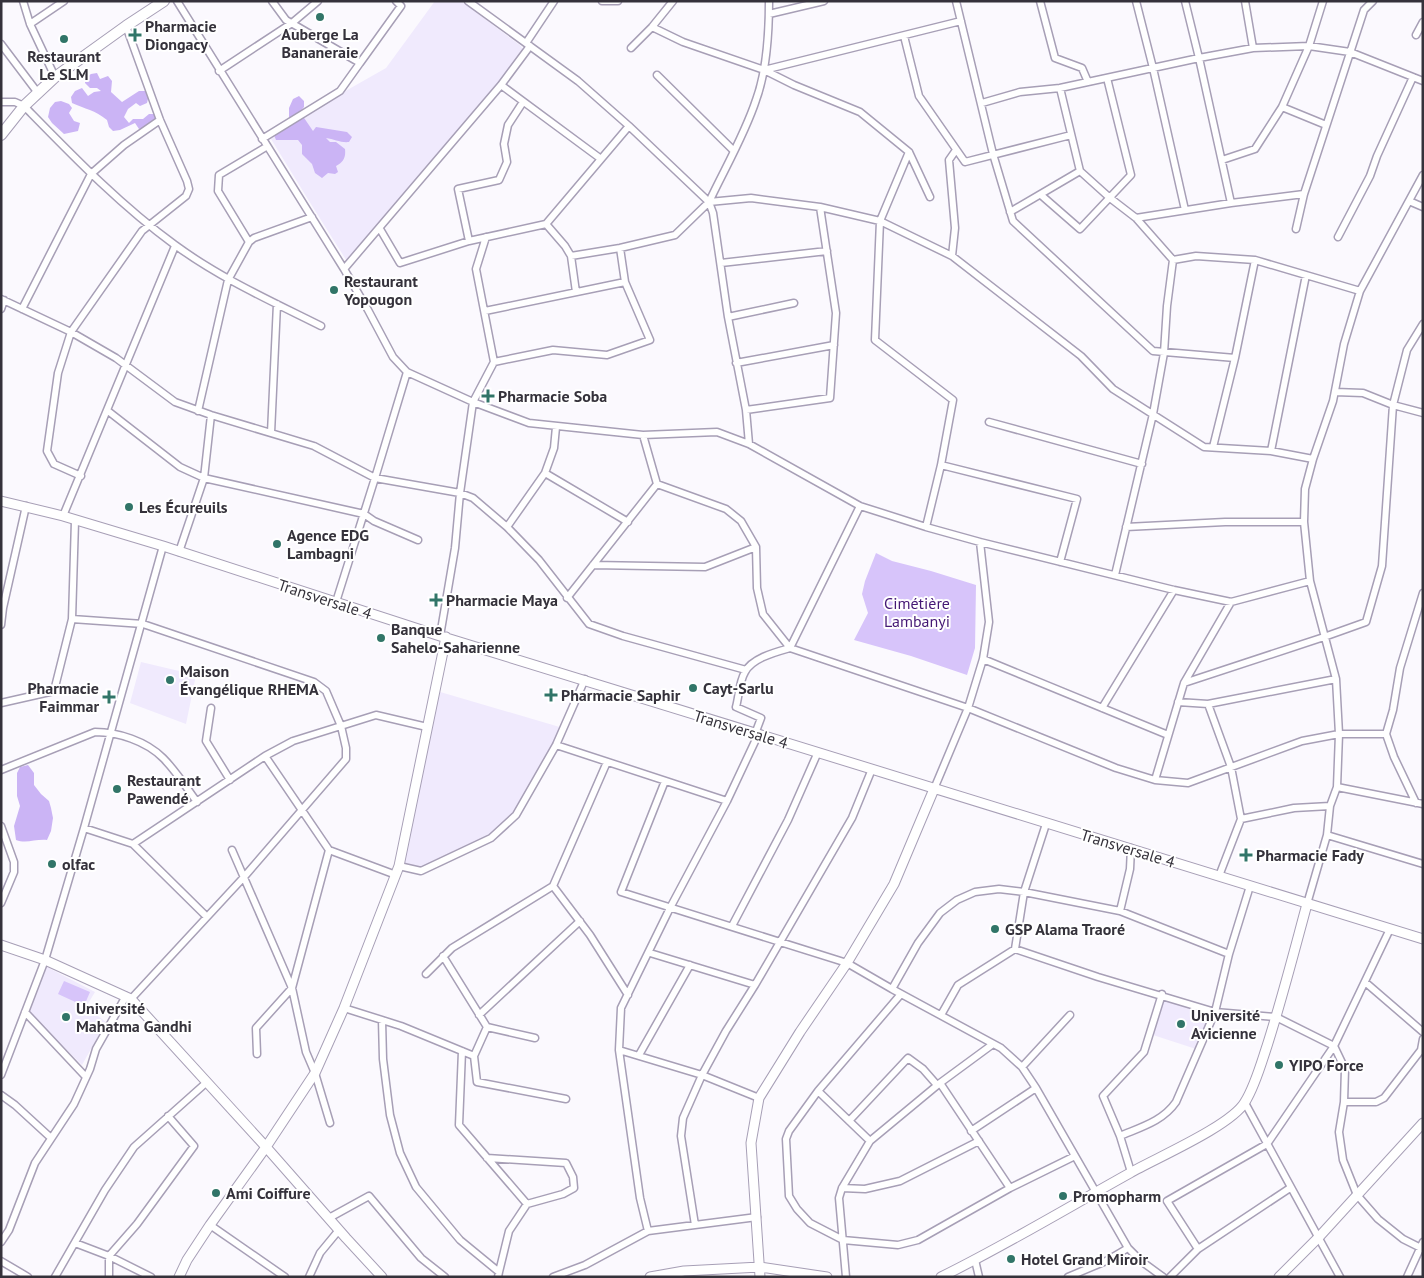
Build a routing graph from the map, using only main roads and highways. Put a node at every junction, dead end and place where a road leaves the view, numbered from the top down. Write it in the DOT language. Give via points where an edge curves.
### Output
graph roads {
  1 [pos="164,1"];
  2 [pos="1,135"];
  1 -- 2 [label="main road" via="55,77 24,106"];
}
